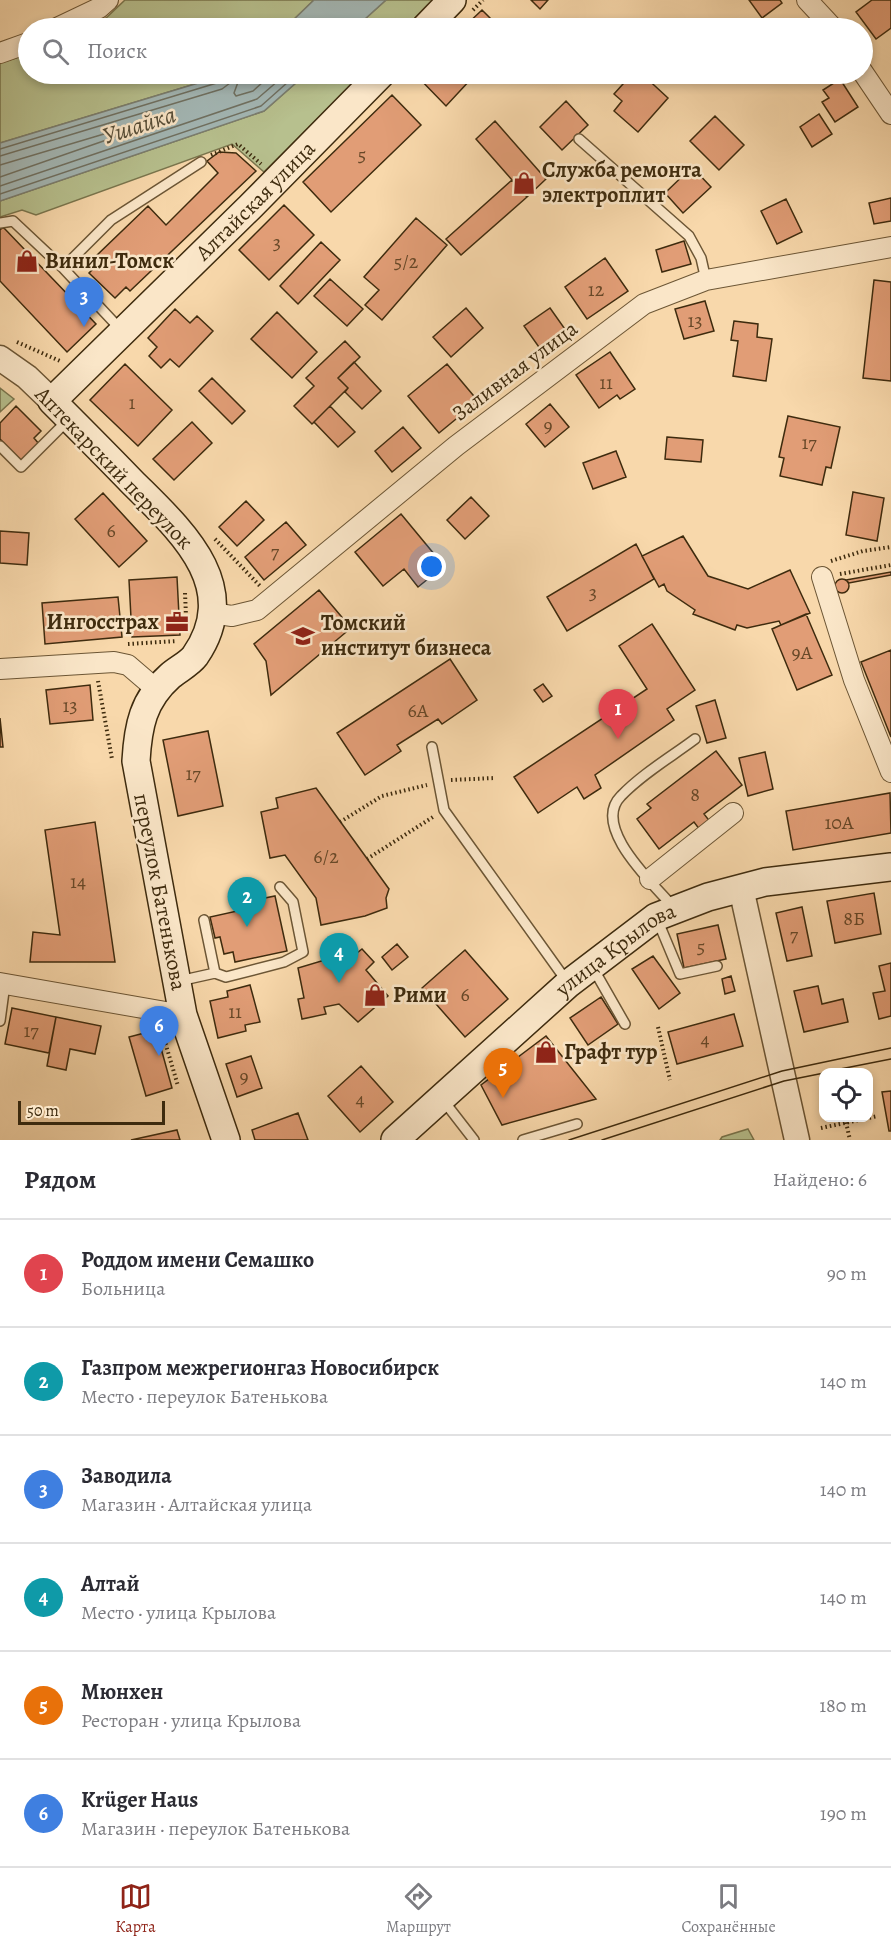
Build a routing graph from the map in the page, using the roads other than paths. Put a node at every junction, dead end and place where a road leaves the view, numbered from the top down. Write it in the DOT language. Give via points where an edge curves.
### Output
graph roads {
  1 [pos="108,0"];
  2 [pos="452,0"];
  3 [pos="807,0"];
  4 [pos="78,18"];
  5 [pos="435,18"];
  6 [pos="824,18"];
  7 [pos="18,47"];
  8 [pos="0,53"];
  9 [pos="371,84"];
  10 [pos="871,84"];
  11 [pos="891,114"];
  12 [pos="579,139"];
  13 [pos="201,162"];
  14 [pos="0,223"];
  15 [pos="891,247"];
  16 [pos="63,268"];
  17 [pos="706,280"];
  18 [pos="123,332"];
  19 [pos="5,349"];
  20 [pos="61,410"];
  21 [pos="0,447"];
  22 [pos="821,571"];
  23 [pos="212,613"];
  24 [pos="193,659"];
  25 [pos="0,669"];
  26 [pos="156,689"];
  27 [pos="695,739"];
  28 [pos="432,747"];
  29 [pos="891,772"];
  30 [pos="733,813"];
  31 [pos="891,867"];
  32 [pos="650,879"];
  33 [pos="280,887"];
  34 [pos="741,888"];
  35 [pos="666,913"];
  36 [pos="204,920"];
  37 [pos="592,965"];
  38 [pos="717,966"];
  39 [pos="215,973"];
  40 [pos="177,981"];
  41 [pos="2,983"];
  42 [pos="568,984"];
  43 [pos="183,1016"];
  44 [pos="0,1021"];
  45 [pos="625,1024"];
  46 [pos="442,1098"];
  47 [pos="577,1124"];
  48 [pos="226,1140"];
  49 [pos="395,1140"];
  50 [pos="474,1140"];
  51 [pos="523,1140"];
  52 [pos="797,1140"];
  1 -- 4 [label="street"];
  2 -- 5 [label="main road"];
  3 -- 6 [label="street"];
  7 -- 8 [label="street"];
  9 -- 18 [label="main road, Алтайская улица"];
  10 -- 11 [label="street"];
  12 -- 17 [label="lane" via="689,236 701,258"];
  13 -- 16 [label="lane" via="111,220"];
  14 -- 16 [label="lane" via="13,221"];
  15 -- 17 [label="street, Заливная улица"];
  16 -- 18 [label="lane"];
  17 -- 23 [label="street, Заливная улица" via="644,304 456,446 257,610 232,616"];
  18 -- 20 [label="main road, Алтайская улица"];
  19 -- 20 [label="street, Аптекарский переулок"];
  20 -- 21 [label="lane" via="21,467"];
  20 -- 23 [label="main road, Аптекарский переулок" via="186,537 206,573"];
  22 -- 29 [label="street" via="854,680"];
  23 -- 24 [label="main road, Аптекарский переулок" via="207,636"];
  24 -- 26 [label="main road, переулок Батенькова"];
  25 -- 26 [label="street" via="114,662 128,665"];
  26 -- 40 [label="main road, переулок Батенькова" via="140,722 136,761"];
  27 -- 32 [label="lane" via="619,797 616,806 614,830 619,842"];
  28 -- 42 [label="lane" via="444,810"];
  30 -- 32 [label="street"];
  31 -- 34 [label="main road, улица Крылова"];
  32 -- 35 [label="lane"];
  33 -- 39 [label="lane" via="294,902 303,952 284,962 226,976"];
  34 -- 35 [label="main road, улица Крылова"];
  34 -- 52 [label="street"];
  35 -- 37 [label="main road, улица Крылова"];
  35 -- 38 [label="lane" via="680,974"];
  36 -- 39 [label="lane"];
  37 -- 42 [label="main road, улица Крылова"];
  37 -- 45 [label="lane"];
  39 -- 40 [label="lane"];
  40 -- 43 [label="main road, переулок Батенькова"];
  41 -- 43 [label="street"];
  41 -- 44 [label="lane"];
  42 -- 46 [label="main road, улица Крылова"];
  43 -- 48 [label="main road, переулок Батенькова"];
  46 -- 49 [label="main road, улица Крылова"];
  46 -- 50 [label="lane"];
  47 -- 51 [label="lane"];
}
